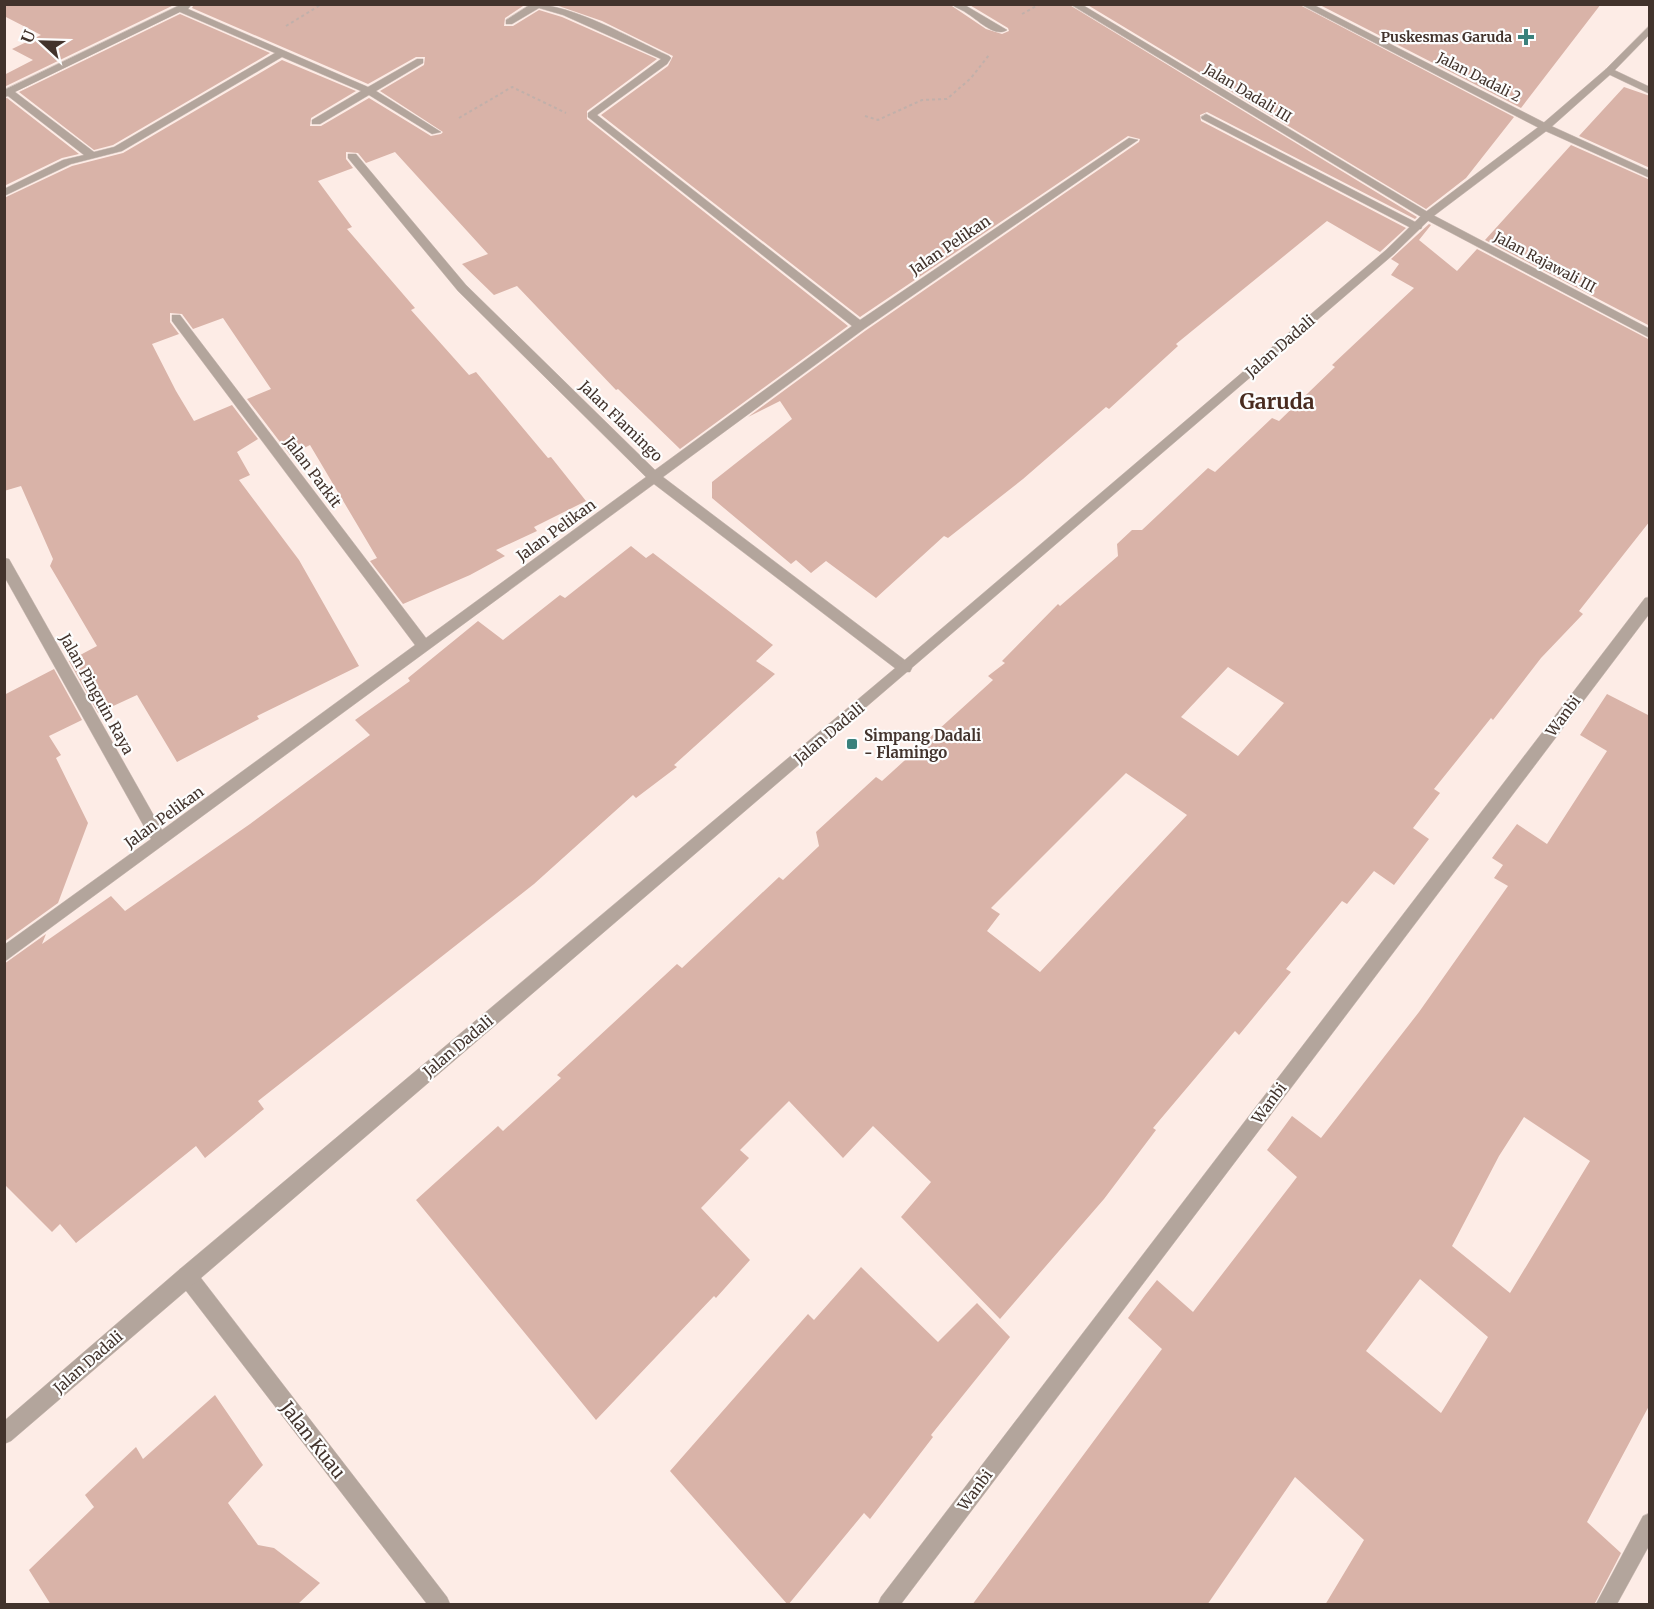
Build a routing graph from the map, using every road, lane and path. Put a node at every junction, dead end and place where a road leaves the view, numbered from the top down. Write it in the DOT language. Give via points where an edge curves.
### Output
graph roads {
  1 [pos="322,4"];
  2 [pos="955,4"];
  3 [pos="1040,4"];
  4 [pos="1074,4"];
  5 [pos="1304,4"];
  6 [pos="537,5"];
  7 [pos="185,7"];
  8 [pos="510,22"];
  9 [pos="1650,28"];
  10 [pos="1002,30"];
  11 [pos="258,42"];
  12 [pos="282,52"];
  13 [pos="420,61"];
  14 [pos="1609,71"];
  15 [pos="1650,91"];
  16 [pos="369,92"];
  17 [pos="7,93"];
  18 [pos="591,115"];
  19 [pos="865,116"];
  20 [pos="1206,117"];
  21 [pos="316,122"];
  22 [pos="1545,127"];
  23 [pos="436,132"];
  24 [pos="1133,140"];
  25 [pos="91,155"];
  26 [pos="352,156"];
  27 [pos="1650,175"];
  28 [pos="4,193"];
  29 [pos="1422,222"];
  30 [pos="176,318"];
  31 [pos="860,326"];
  32 [pos="1650,334"];
  33 [pos="656,479"];
  34 [pos="4,563"];
  35 [pos="1650,602"];
  36 [pos="424,646"];
  37 [pos="905,668"];
  38 [pos="160,841"];
  39 [pos="4,955"];
  40 [pos="187,1276"];
  41 [pos="4,1434"];
  42 [pos="1650,1523"];
  43 [pos="440,1605"];
  44 [pos="888,1605"];
  45 [pos="1606,1605"];
  1 -- 11 [label="path"];
  2 -- 10 [label="street"];
  3 -- 10 [label="path"];
  4 -- 29 [label="street, Jalan Dadali III" via="1407,204"];
  5 -- 22 [label="street, Jalan Dadali 2"];
  6 -- 8 [label="street"];
  6 -- 18 [label="street" via="566,13 666,58"];
  7 -- 11 [label="street"];
  7 -- 17 [label="street"];
  9 -- 14 [label="street, Jalan Dadali"];
  10 -- 19 [label="path" via="991,42 989,56 946,99 922,100 878,120"];
  11 -- 12 [label="street"];
  12 -- 16 [label="street"];
  12 -- 25 [label="street" via="118,149"];
  13 -- 16 [label="street"];
  14 -- 15 [label="street"];
  14 -- 22 [label="street, Jalan Dadali"];
  16 -- 21 [label="street"];
  16 -- 23 [label="street"];
  17 -- 25 [label="street"];
  18 -- 23 [label="path" via="578,119 512,87"];
  18 -- 31 [label="street"];
  20 -- 29 [label="street" via="1324,181"];
  22 -- 27 [label="street, Jalan Dadali 2"];
  22 -- 29 [label="street, Jalan Dadali"];
  24 -- 31 [label="street, Jalan Pelikan"];
  25 -- 28 [label="street" via="67,162"];
  26 -- 33 [label="street, Jalan Flamingo" via="462,288"];
  29 -- 32 [label="street, Jalan Rajawali III"];
  29 -- 37 [label="street, Jalan Dadali"];
  30 -- 36 [label="street, Jalan Parkit"];
  31 -- 33 [label="street, Jalan Pelikan"];
  33 -- 36 [label="street, Jalan Pelikan"];
  33 -- 37 [label="street, Jalan Flamingo"];
  34 -- 38 [label="street, Jalan Pinguin Raya"];
  35 -- 44 [label="street, Wanbi"];
  36 -- 38 [label="street, Jalan Pelikan"];
  37 -- 40 [label="street, Jalan Dadali"];
  38 -- 39 [label="street, Jalan Pelikan"];
  40 -- 41 [label="street, Jalan Dadali"];
  40 -- 43 [label="street, Jalan Kuau"];
  42 -- 45 [label="street"];
}
